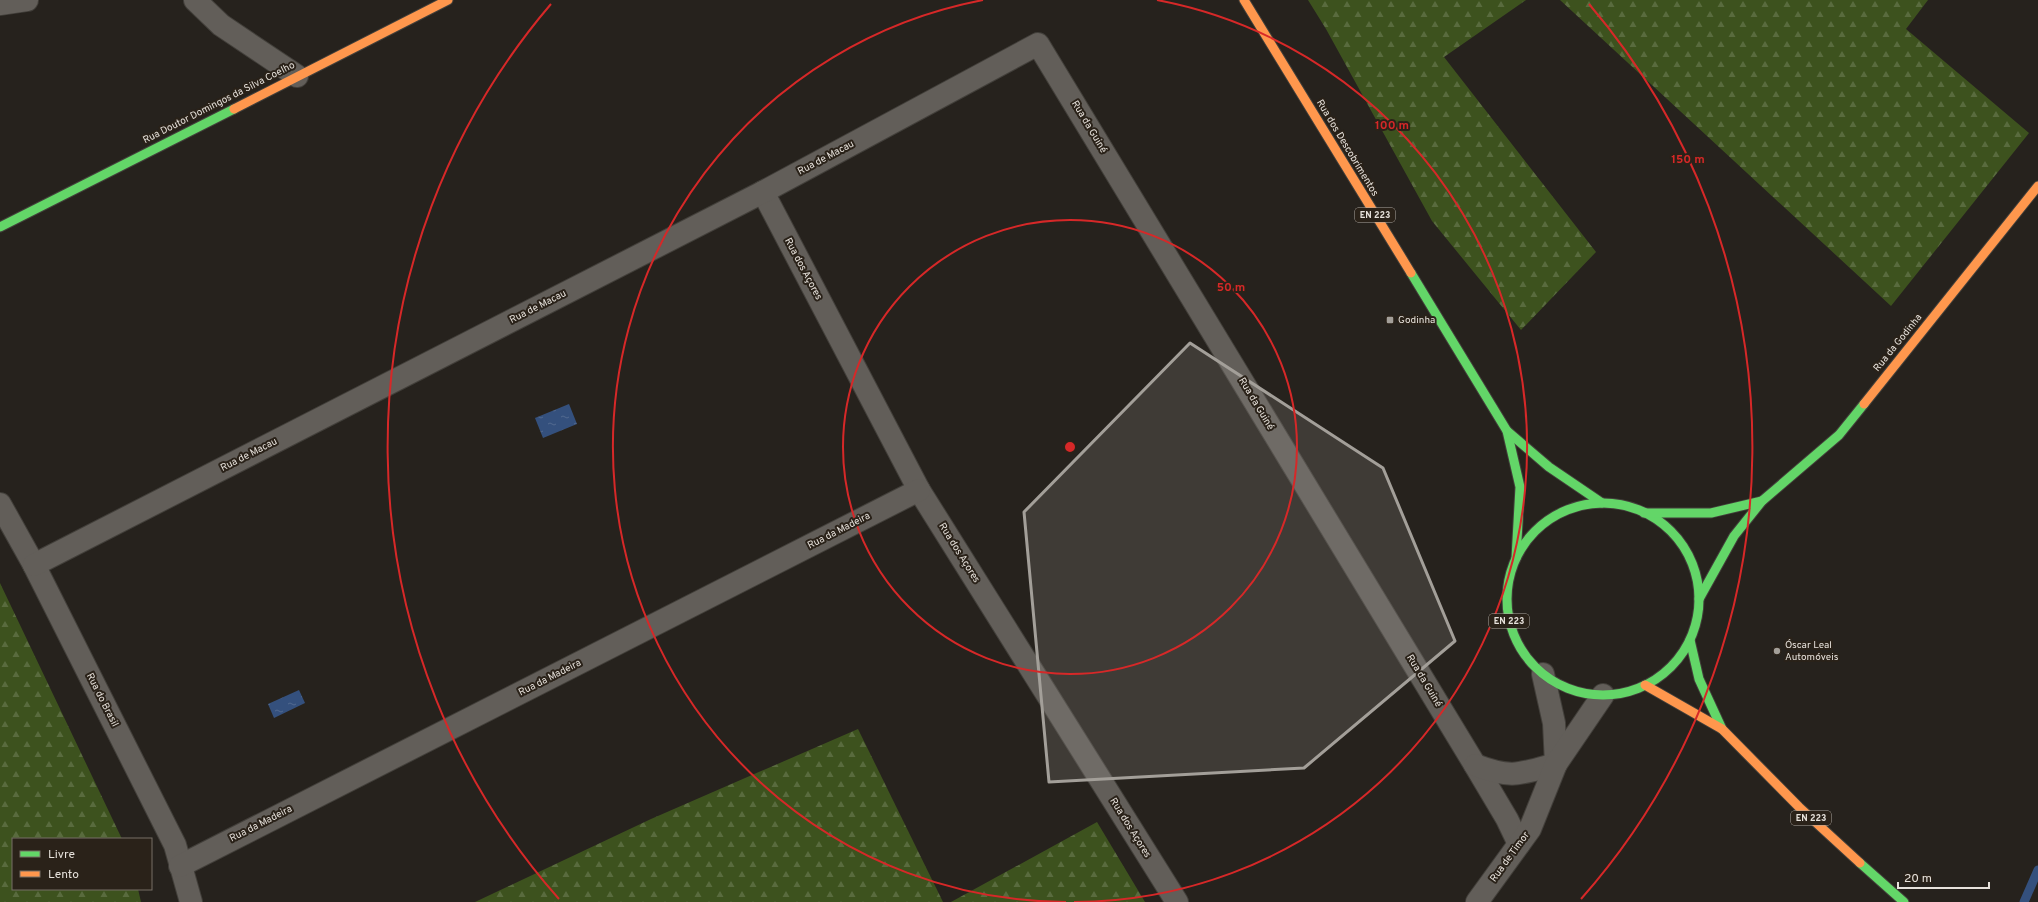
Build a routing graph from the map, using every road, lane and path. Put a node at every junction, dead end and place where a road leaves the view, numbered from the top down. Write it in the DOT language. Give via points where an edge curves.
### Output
graph roads {
  1 [pos="27,0"];
  2 [pos="195,0"];
  3 [pos="448,0"];
  4 [pos="1244,0"];
  5 [pos="0,4"];
  6 [pos="1038,44"];
  7 [pos="296,76"];
  8 [pos="2038,186"];
  9 [pos="763,192"];
  10 [pos="0,227"];
  11 [pos="1507,431"];
  12 [pos="920,490"];
  13 [pos="1762,501"];
  14 [pos="1602,503"];
  15 [pos="0,504"];
  16 [pos="1644,513"];
  17 [pos="1516,558"];
  18 [pos="34,565"];
  19 [pos="1699,599"];
  20 [pos="1690,640"];
  21 [pos="1543,674"];
  22 [pos="1645,685"];
  23 [pos="1603,695"];
  24 [pos="1722,729"];
  25 [pos="1556,764"];
  26 [pos="1475,765"];
  27 [pos="1519,844"];
  28 [pos="180,866"];
  29 [pos="191,902"];
  30 [pos="1176,902"];
  31 [pos="1477,902"];
  32 [pos="1904,902"];
  1 -- 5 [label="street"];
  2 -- 7 [label="street" via="221,25"];
  3 -- 7 [label="main road, Rua Doutor Domingos da Silva Coelho"];
  4 -- 11 [label="main road, Rua dos Descobrimentos / EN 223"];
  6 -- 9 [label="street, Rua de Macau"];
  6 -- 26 [label="street, Rua da Guiné"];
  7 -- 10 [label="main road, Rua Doutor Domingos da Silva Coelho"];
  8 -- 13 [label="main road, Rua da Godinha" via="1839,435"];
  9 -- 12 [label="street, Rua dos Açores"];
  9 -- 18 [label="street, Rua de Macau"];
  11 -- 14 [label="main road, Rua dos Descobrimentos / EN 223" via="1549,467"];
  11 -- 17 [label="main road, Rua dos Descobrimentos / EN 223" via="1520,487"];
  12 -- 28 [label="street, Rua da Madeira"];
  12 -- 30 [label="street, Rua dos Açores"];
  13 -- 16 [label="main road, Rua da Godinha" via="1711,513"];
  13 -- 19 [label="main road, Rua da Godinha" via="1734,536"];
  14 -- 16 [label="main road, Rua dos Descobrimentos / EN 223"];
  14 -- 17 [label="main road, Rua dos Descobrimentos / EN 223" via="1560,513 1542,525 1527,540"];
  15 -- 18 [label="street, Rua do Brasil"];
  16 -- 19 [label="main road, Rua dos Descobrimentos / EN 223" via="1662,524 1678,539 1689,557 1696,577"];
  17 -- 21 [label="main road, Rua dos Descobrimentos / EN 223" via="1509,578 1506,600 1509,621 1516,641 1528,659"];
  18 -- 28 [label="street, Rua do Brasil" via="175,845"];
  19 -- 20 [label="main road, Rua dos Descobrimentos / EN 223" via="1697,620"];
  20 -- 22 [label="main road, Rua dos Descobrimentos / EN 223" via="1663,674"];
  20 -- 24 [label="main road, EN 223" via="1699,679"];
  21 -- 23 [label="main road, Rua dos Descobrimentos / EN 223" via="1561,686"];
  21 -- 25 [label="street, Rua de Timor" via="1554,723"];
  22 -- 23 [label="main road, Rua dos Descobrimentos / EN 223"];
  22 -- 24 [label="main road, EN 223"];
  23 -- 25 [label="street, Rua de Timor"];
  24 -- 32 [label="main road, EN 223" via="1799,808"];
  25 -- 26 [label="street" via="1521,774 1497,774"];
  25 -- 27 [label="street, Rua de Timor" via="1530,829"];
  26 -- 27 [label="street, Rua da Guiné"];
  27 -- 31 [label="street, Rua de Timor"];
  28 -- 29 [label="street, Rua do Brasil"];
}
